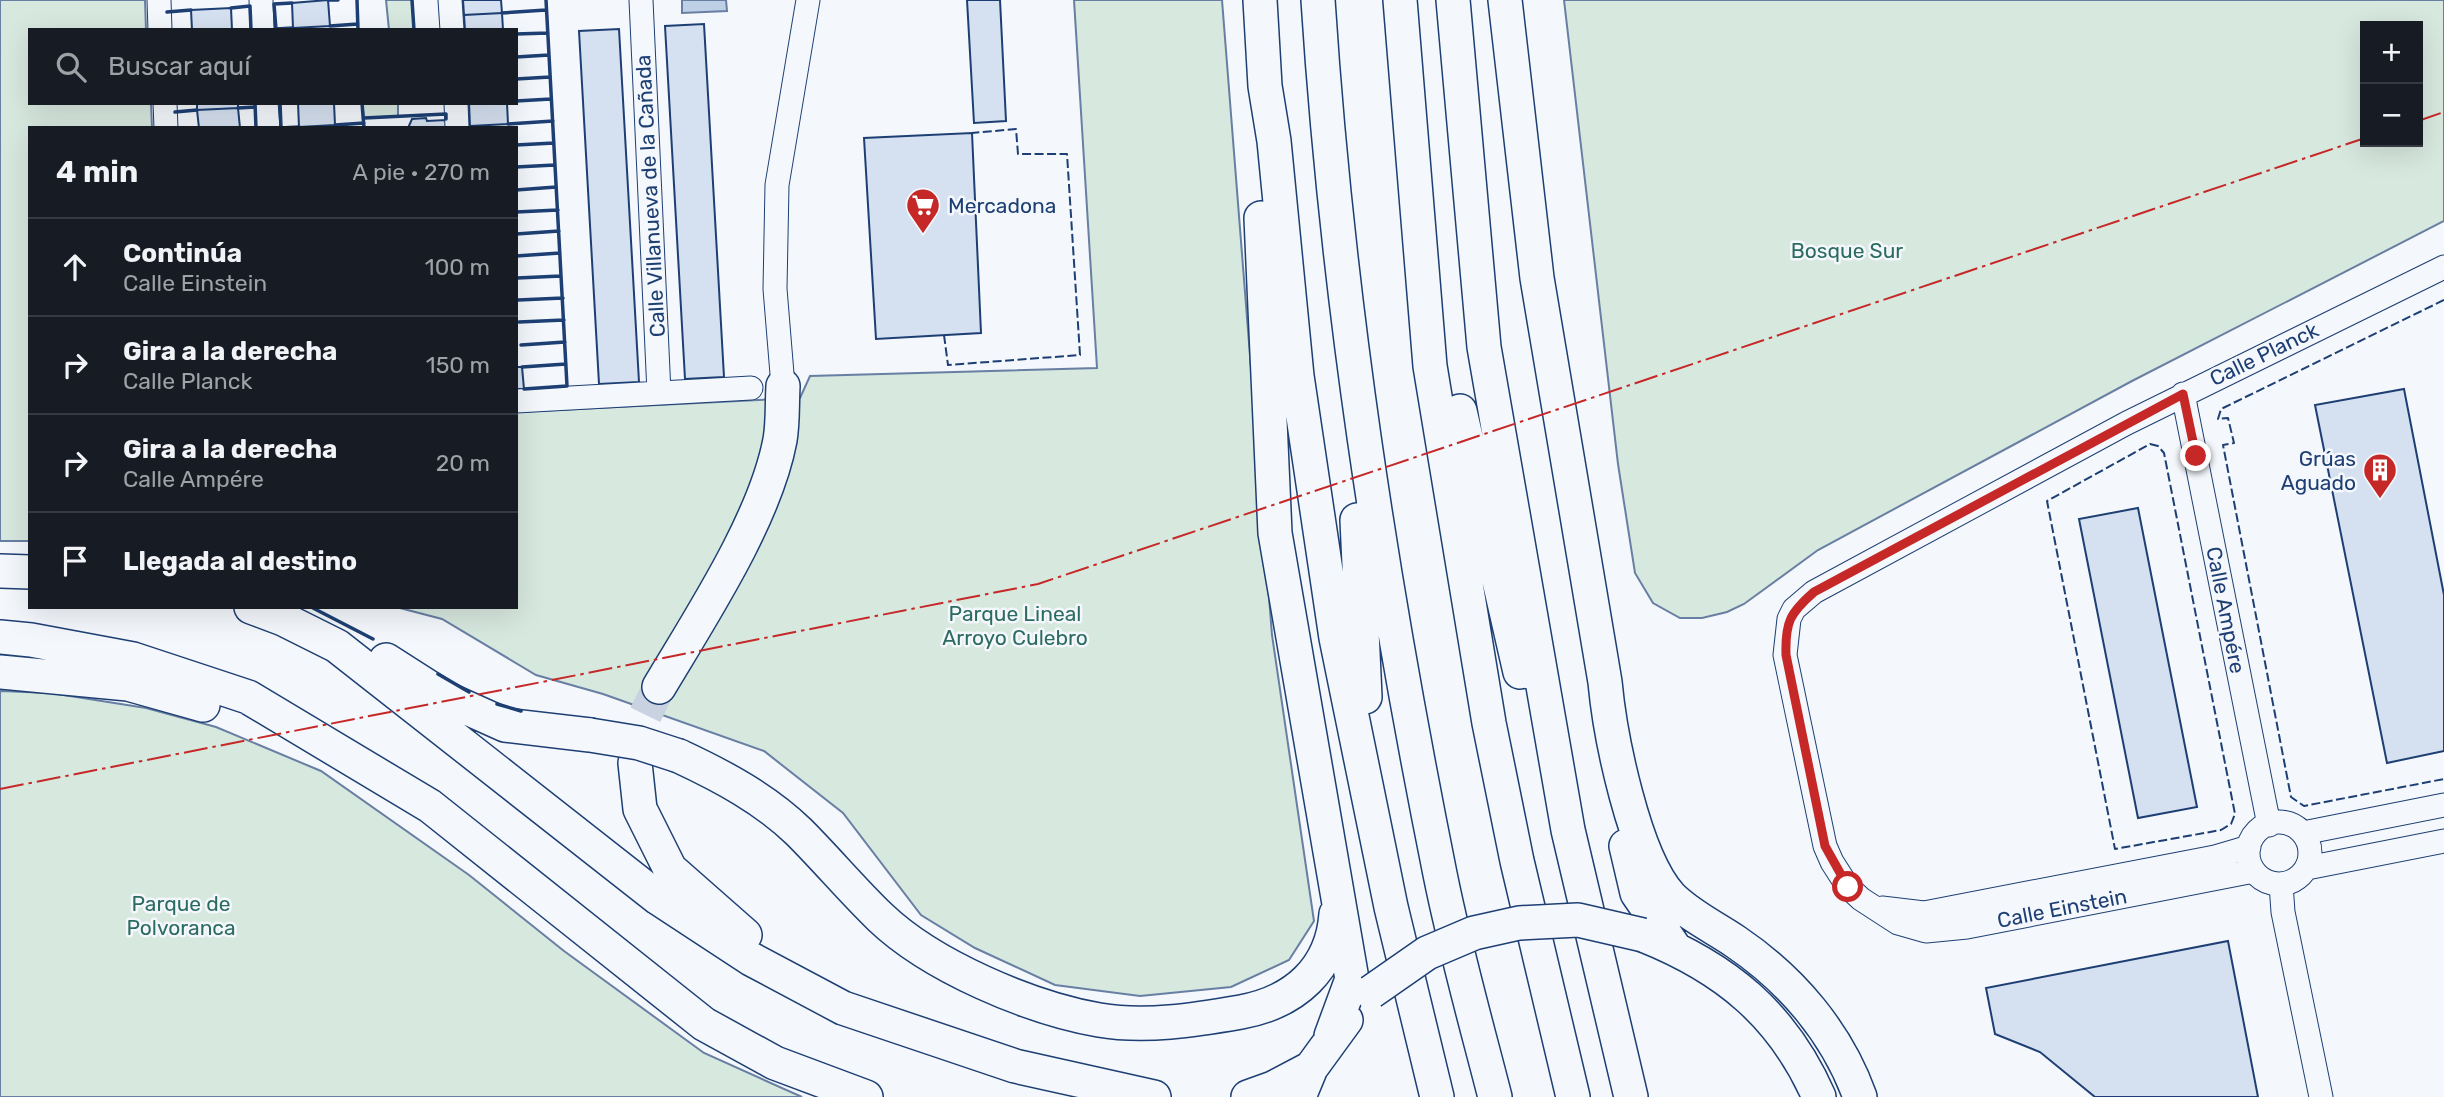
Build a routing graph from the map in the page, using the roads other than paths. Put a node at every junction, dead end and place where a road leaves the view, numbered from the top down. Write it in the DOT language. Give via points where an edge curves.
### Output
graph roads {
  1 [pos="159,0"];
  2 [pos="261,0"];
  3 [pos="450,0"];
  4 [pos="641,0"];
  5 [pos="808,0"];
  6 [pos="1260,0"];
  7 [pos="1318,0"];
  8 [pos="1400,0"];
  9 [pos="1453,0"];
  10 [pos="1505,0"];
  11 [pos="160,28"];
  12 [pos="262,28"];
  13 [pos="452,28"];
  14 [pos="1265,86"];
  15 [pos="164,105"];
  16 [pos="267,105"];
  17 [pos="456,105"];
  18 [pos="166,126"];
  19 [pos="268,126"];
  20 [pos="457,126"];
  21 [pos="1421,249"];
  22 [pos="2444,267"];
  23 [pos="767,387"];
  24 [pos="659,393"];
  25 [pos="2183,394"];
  26 [pos="518,401"];
  27 [pos="1362,434"];
  28 [pos="0,555"];
  29 [pos="28,555"];
  30 [pos="0,571"];
  31 [pos="28,572"];
  32 [pos="256,609"];
  33 [pos="1794,609"];
  34 [pos="0,637"];
  35 [pos="337,646"];
  36 [pos="0,672"];
  37 [pos="659,687"];
  38 [pos="1608,719"];
  39 [pos="305,729"];
  40 [pos="635,763"];
  41 [pos="2444,805"];
  42 [pos="2269,825"];
  43 [pos="1568,830"];
  44 [pos="2302,833"];
  45 [pos="2444,841"];
  46 [pos="2249,847"];
  47 [pos="2307,868"];
  48 [pos="2255,871"];
  49 [pos="2281,884"];
  50 [pos="1338,888"];
  51 [pos="1391,907"];
  52 [pos="1875,907"];
  53 [pos="1674,947"];
  54 [pos="911,1030"];
  55 [pos="1331,1036"];
  56 [pos="1305,1082"];
  57 [pos="866,1097"];
  58 [pos="1154,1097"];
  59 [pos="1248,1097"];
  60 [pos="1437,1097"];
  61 [pos="1494,1097"];
  62 [pos="1573,1097"];
  63 [pos="1631,1097"];
  64 [pos="1819,1097"];
  65 [pos="1860,1097"];
  66 [pos="2321,1097"];
  1 -- 11 [label="street"];
  2 -- 12 [label="street"];
  3 -- 13 [label="street"];
  4 -- 24 [label="street, Calle Villanueva de la Cañada"];
  5 -- 23 [label="street" via="778,186"];
  6 -- 14 [label="highway"];
  7 -- 27 [label="highway" via="1338,248"];
  8 -- 21 [label="highway"];
  9 -- 43 [label="highway" via="1485,347"];
  10 -- 38 [label="highway" via="1537,278"];
  14 -- 50 [label="highway" via="1258,123 1275,533"];
  14 -- 51 [label="highway" via="1297,376 1336,638"];
  15 -- 18 [label="street"];
  16 -- 19 [label="street"];
  17 -- 20 [label="street"];
  21 -- 43 [label="highway" via="1444,330 1469,460 1526,697"];
  21 -- 62 [label="highway" via="1430,366 1489,723"];
  22 -- 25 [label="street, Calle Planck"];
  23 -- 24 [label="street"];
  23 -- 37 [label="highway" via="780,440 760,500 721,582"];
  24 -- 26 [label="street"];
  25 -- 33 [label="street, Calle Planck" via="1826,586"];
  25 -- 42 [label="street, Calle Ampére"];
  27 -- 51 [label="highway" via="1355,475 1365,704"];
  27 -- 61 [label="highway" via="1441,877"];
  28 -- 29 [label="highway"];
  30 -- 31 [label="highway"];
  32 -- 35 [label="highway"];
  33 -- 52 [label="street, Calle Einstein" via="1786,631 1786,655 1825,846 1848,887"];
  34 -- 39 [label="highway" via="133,659 248,697"];
  35 -- 50 [label="highway, bridge" via="383,658 447,699 505,725 639,743 720,775 798,831 882,919 934,956 1005,994 1100,1020 1184,1023 1274,1002 1316,972 1327,956 1334,939"];
  35 -- 54 [label="highway" via="658,898 751,959 831,1002"];
  36 -- 39 [label="highway" via="128,684"];
  38 -- 53 [label="highway" via="1631,872 1647,911"];
  38 -- 65 [label="highway" via="1643,854 1655,876 1685,910 1783,979 1825,1030"];
  39 -- 57 [label="highway" via="430,806 704,1024 775,1063"];
  40 -- 54 [label="highway" via="640,809 670,869 750,939"];
  41 -- 44 [label="street"];
  42 -- 44 [label="street" via="2293,825"];
  42 -- 46 [label="street" via="2262,827"];
  43 -- 63 [label="highway"];
  44 -- 47 [label="street" via="2310,851"];
  45 -- 47 [label="street"];
  46 -- 48 [label="street"];
  46 -- 52 [label="street, Calle Einstein" via="1924,913"];
  47 -- 49 [label="street"];
  48 -- 49 [label="street" via="2266,881"];
  48 -- 52 [label="street, Calle Einstein" via="1926,931 1898,923"];
  49 -- 66 [label="street"];
  50 -- 55 [label="highway" via="1352,979"];
  51 -- 60 [label="highway"];
  53 -- 55 [label="highway, bridge" via="1578,920 1519,923 1474,933 1427,953 1371,992"];
  53 -- 64 [label="highway" via="1731,982 1768,1015 1794,1048"];
  54 -- 58 [label="highway" via="1015,1066"];
  55 -- 56 [label="highway"];
  56 -- 59 [label="highway"];
}
